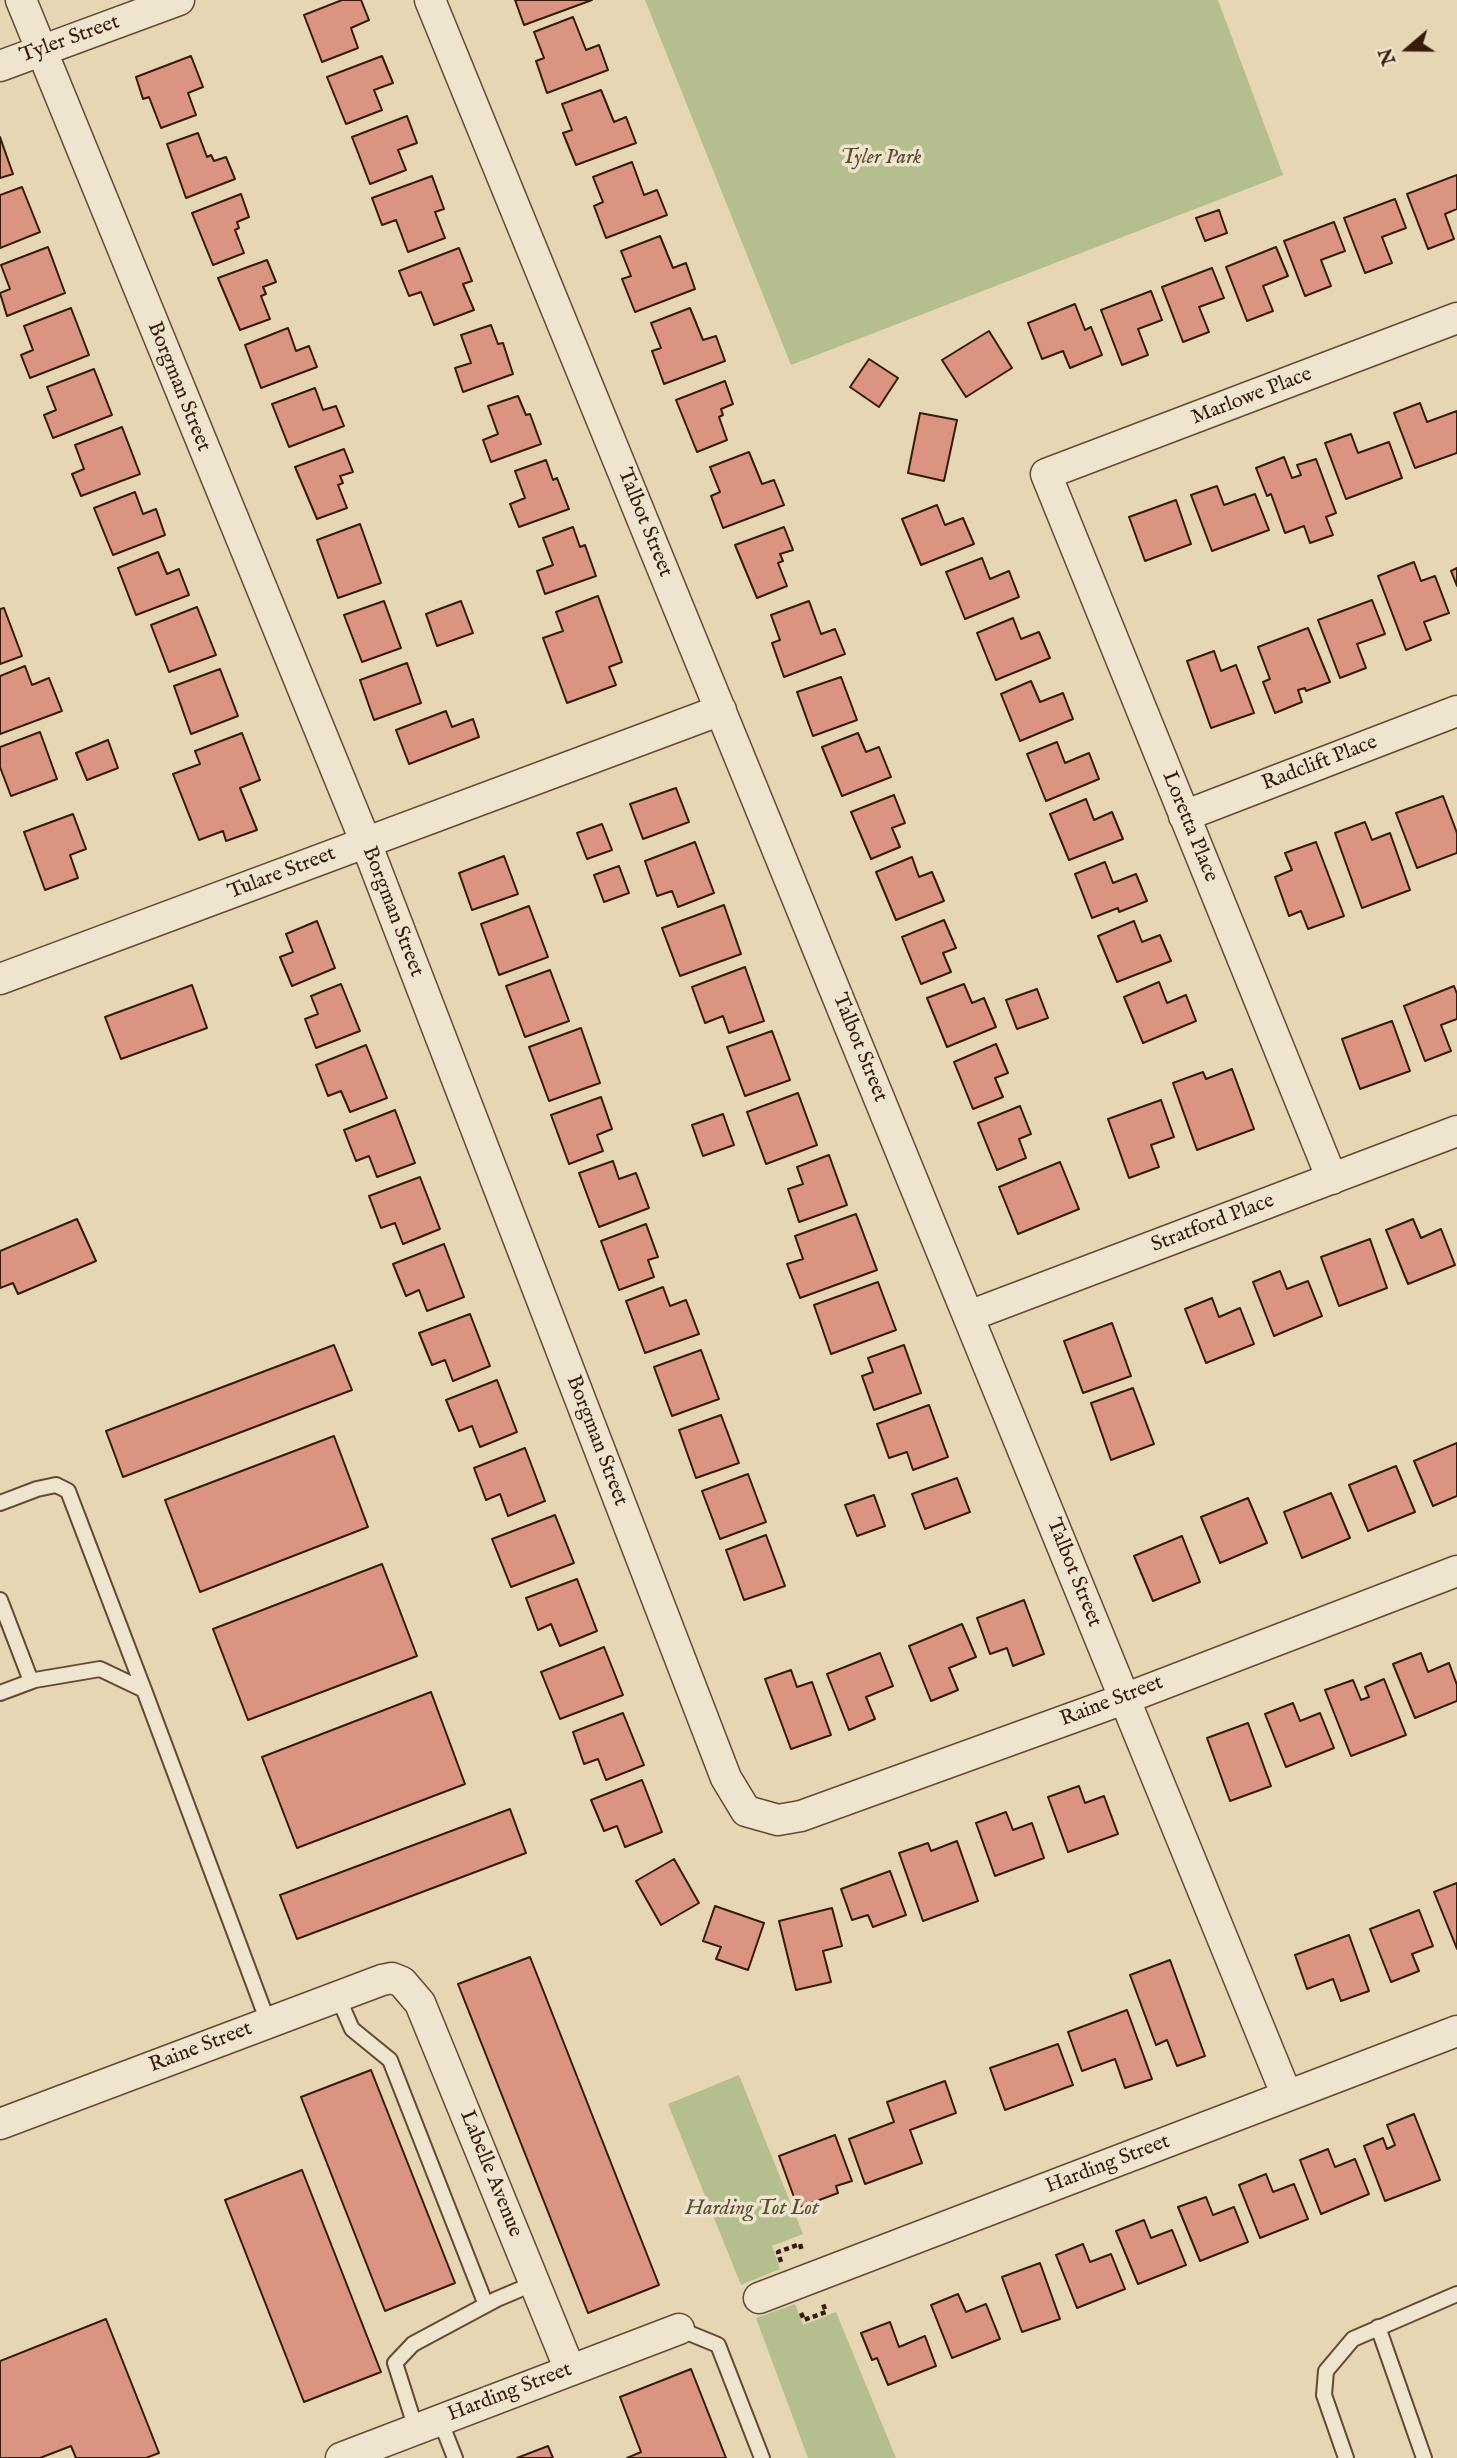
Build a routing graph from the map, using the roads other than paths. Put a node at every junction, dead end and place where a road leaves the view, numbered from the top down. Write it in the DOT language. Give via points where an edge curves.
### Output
graph roads {
  1 [pos="21,0"];
  2 [pos="179,0"];
  3 [pos="430,0"];
  4 [pos="40,51"];
  5 [pos="0,66"];
  6 [pos="1457,318"];
  7 [pos="1046,474"];
  8 [pos="721,710"];
  9 [pos="1457,711"];
  10 [pos="1184,816"];
  11 [pos="366,843"];
  12 [pos="0,979"];
  13 [pos="1457,1132"];
  14 [pos="1332,1179"];
  15 [pos="969,1316"];
  16 [pos="0,1503"];
  17 [pos="1457,1571"];
  18 [pos="0,1600"];
  19 [pos="31,1681"];
  20 [pos="144,1690"];
  21 [pos="0,1693"];
  22 [pos="1124,1699"];
  23 [pos="763,1816"];
  24 [pos="402,1982"];
  25 [pos="338,1997"];
  26 [pos="268,2022"];
  27 [pos="1457,2031"];
  28 [pos="1287,2096"];
  29 [pos="0,2124"];
  30 [pos="535,2283"];
  31 [pos="1457,2294"];
  32 [pos="759,2298"];
  33 [pos="486,2305"];
  34 [pos="1378,2327"];
  35 [pos="679,2329"];
  36 [pos="570,2371"];
  37 [pos="428,2425"];
  38 [pos="341,2458"];
  39 [pos="455,2458"];
  40 [pos="762,2458"];
  41 [pos="1346,2458"];
  42 [pos="1424,2458"];
  1 -- 4 [label="street, Borgman Street"];
  2 -- 4 [label="street, Tyler Street"];
  3 -- 8 [label="street, Talbot Street"];
  4 -- 5 [label="street, Tyler Street"];
  4 -- 11 [label="street, Borgman Street"];
  6 -- 7 [label="street, Marlowe Place"];
  7 -- 10 [label="street, Loretta Place"];
  8 -- 11 [label="street, Tulare Street"];
  8 -- 15 [label="street, Talbot Street"];
  9 -- 10 [label="street, Radclift Place"];
  10 -- 14 [label="street, Loretta Place"];
  11 -- 12 [label="street, Tulare Street"];
  11 -- 23 [label="street, Borgman Street" via="726,1778 746,1811"];
  13 -- 14 [label="street, Stratford Place"];
  14 -- 15 [label="street, Stratford Place"];
  15 -- 22 [label="street, Talbot Street"];
  16 -- 20 [label="lane" via="56,1485 68,1491"];
  17 -- 22 [label="street, Raine Street"];
  18 -- 19 [label="lane"];
  19 -- 20 [label="lane" via="100,1669"];
  19 -- 21 [label="lane"];
  20 -- 26 [label="lane"];
  22 -- 23 [label="street, Raine Street" via="801,1816 778,1820"];
  22 -- 28 [label="street, Talbot Street"];
  24 -- 25 [label="street, Raine Street" via="382,1980"];
  24 -- 30 [label="street, Labelle Avenue" via="420,2003"];
  25 -- 26 [label="street, Raine Street"];
  25 -- 33 [label="lane" via="352,2029 390,2060"];
  26 -- 29 [label="street, Raine Street"];
  27 -- 28 [label="street, Harding Street"];
  28 -- 32 [label="street, Harding Street"];
  30 -- 33 [label="lane"];
  30 -- 36 [label="street, Labelle Avenue"];
  31 -- 34 [label="lane"];
  33 -- 37 [label="lane" via="413,2344 395,2363"];
  34 -- 41 [label="lane" via="1353,2339 1326,2371 1324,2395"];
  34 -- 42 [label="lane"];
  35 -- 36 [label="street, Harding Street"];
  35 -- 40 [label="lane" via="718,2345"];
  36 -- 37 [label="street, Harding Street"];
  37 -- 38 [label="street, Harding Street"];
  37 -- 39 [label="lane"];
}
